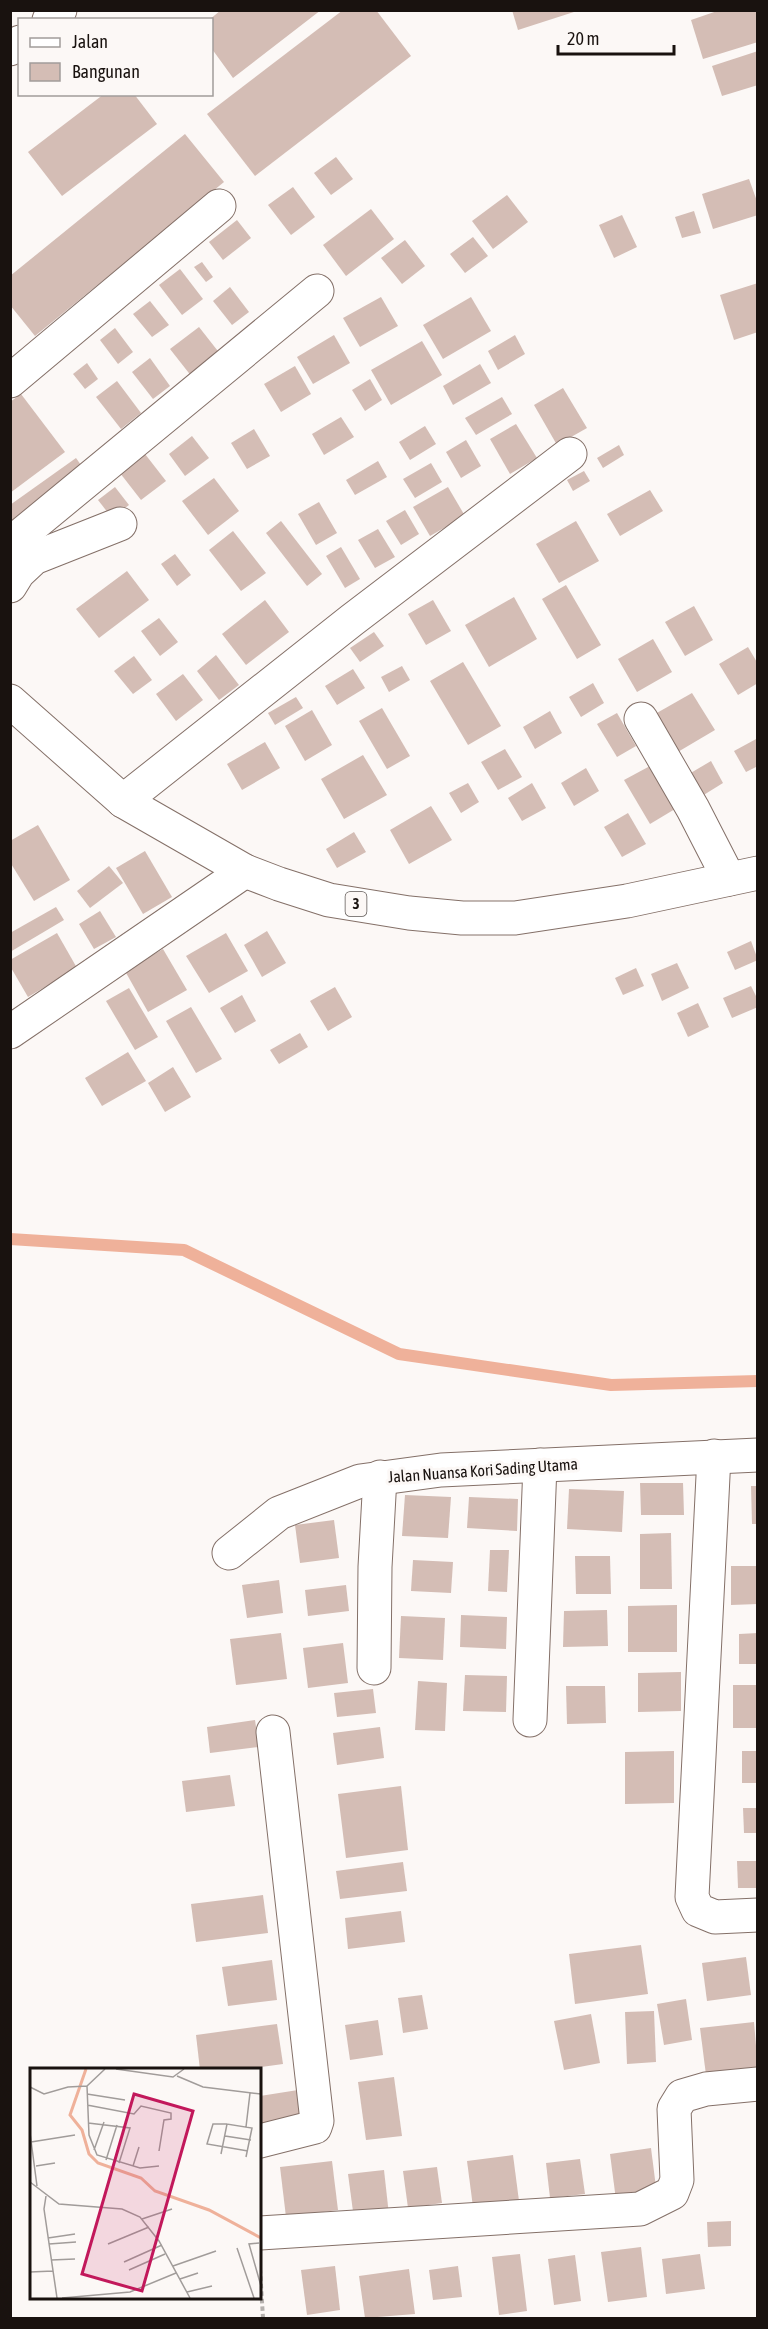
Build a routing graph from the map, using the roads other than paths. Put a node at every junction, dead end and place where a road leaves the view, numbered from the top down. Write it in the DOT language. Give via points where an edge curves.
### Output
graph roads {
  1 [pos="219,206"];
  2 [pos="317,291"];
  3 [pos="10,381"];
  4 [pos="570,454"];
  5 [pos="120,524"];
  6 [pos="10,544"];
  7 [pos="10,586"];
  8 [pos="10,701"];
  9 [pos="641,719"];
  10 [pos="123,801"];
  11 [pos="245,871"];
  12 [pos="743,876"];
  13 [pos="10,1032"];
  14 [pos="758,1455"];
  15 [pos="714,1456"];
  16 [pos="540,1465"];
  17 [pos="380,1477"];
  18 [pos="229,1553"];
  19 [pos="374,1668"];
  20 [pos="530,1720"];
  21 [pos="273,1732"];
  22 [pos="758,1915"];
  23 [pos="758,2084"];
  24 [pos="261,2141"];
  25 [pos="261,2233"];
  1 -- 3 [label="main road"];
  2 -- 6 [label="main road"];
  4 -- 10 [label="main road"];
  5 -- 7 [label="main road" via="34,558"];
  8 -- 10 [label="main road, 3"];
  9 -- 12 [label="main road" via="693,809"];
  10 -- 11 [label="main road, 3"];
  11 -- 12 [label="main road, 3" via="329,900 462,918 515,918 627,901"];
  11 -- 13 [label="main road"];
  14 -- 15 [label="main road, Jalan Nuansa Kori Sading Utama"];
  15 -- 16 [label="main road, Jalan Nuansa Kori Sading Utama"];
  15 -- 22 [label="main road" via="692,1897 698,1910 715,1917"];
  16 -- 17 [label="main road, Jalan Nuansa Kori Sading Utama"];
  16 -- 20 [label="main road"];
  17 -- 18 [label="main road, Jalan Nuansa Kori Sading Utama" via="360,1480 279,1513"];
  17 -- 19 [label="main road"];
  21 -- 24 [label="main road" via="317,2121 307,2131"];
  23 -- 25 [label="main road" via="706,2088 682,2096 674,2109 677,2180 672,2193 640,2209"];
}
